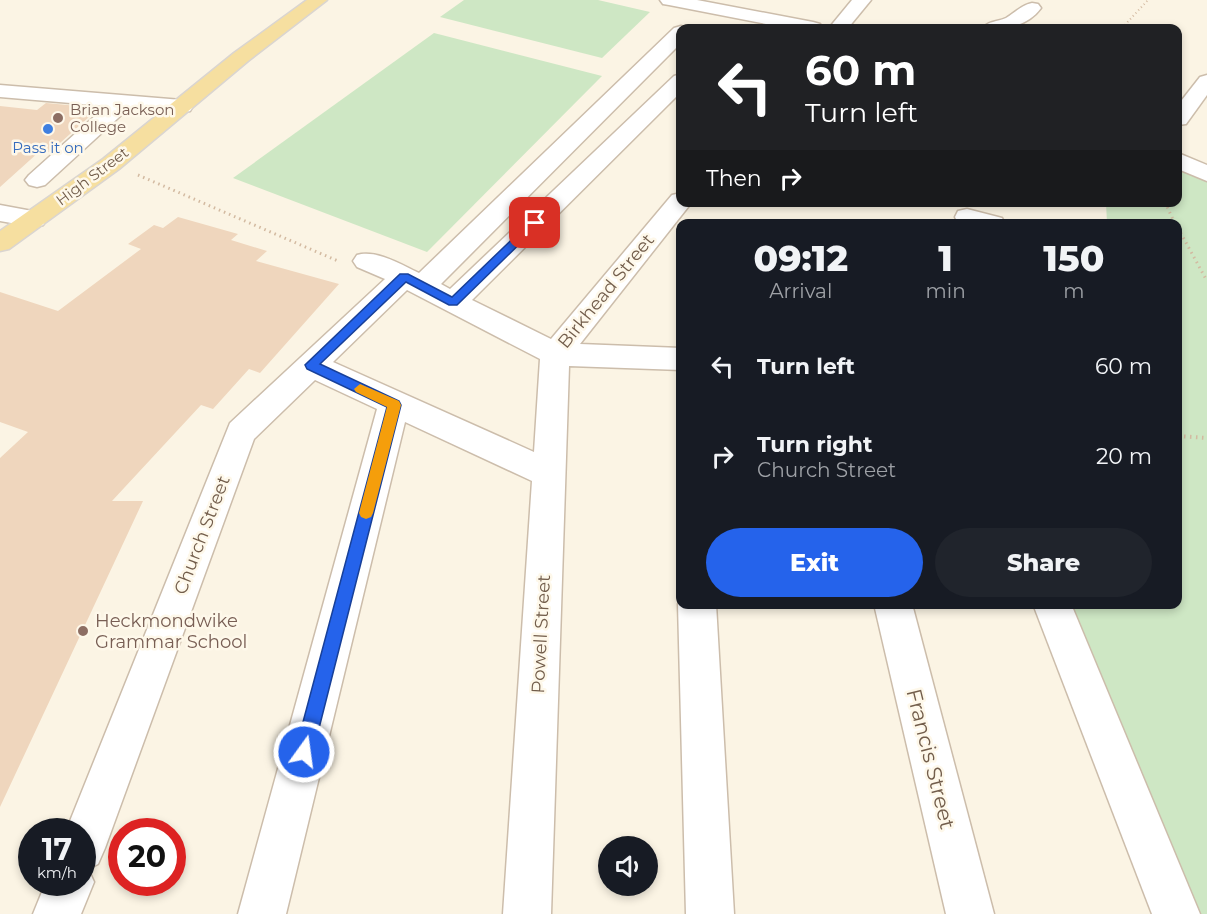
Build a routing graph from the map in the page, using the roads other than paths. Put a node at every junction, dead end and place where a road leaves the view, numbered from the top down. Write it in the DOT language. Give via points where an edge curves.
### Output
graph roads {
  1 [pos="318,0"];
  2 [pos="669,0"];
  3 [pos="862,0"];
  4 [pos="726,5"];
  5 [pos="1032,8"];
  6 [pos="798,24"];
  7 [pos="841,24"];
  8 [pos="1005,24"];
  9 [pos="676,37"];
  10 [pos="1207,81"];
  11 [pos="676,86"];
  12 [pos="0,91"];
  13 [pos="123,102"];
  14 [pos="182,106"];
  15 [pos="1182,114"];
  16 [pos="1182,162"];
  17 [pos="1207,174"];
  18 [pos="37,180"];
  19 [pos="676,206"];
  20 [pos="0,213"];
  21 [pos="34,219"];
  22 [pos="0,243"];
  23 [pos="366,261"];
  24 [pos="413,282"];
  25 [pos="453,303"];
  26 [pos="555,354"];
  27 [pos="676,359"];
  28 [pos="311,365"];
  29 [pos="394,405"];
  30 [pos="549,474"];
  31 [pos="697,609"];
  32 [pos="894,609"];
  33 [pos="1054,609"];
  34 [pos="93,818"];
  35 [pos="64,896"];
  36 [pos="57,914"];
  37 [pos="262,914"];
  38 [pos="527,914"];
  39 [pos="710,914"];
  40 [pos="970,914"];
  41 [pos="1176,914"];
  1 -- 14 [label="main road, High Street"];
  2 -- 4 [label="street"];
  3 -- 7 [label="street"];
  4 -- 6 [label="street"];
  5 -- 8 [label="street"];
  9 -- 24 [label="street, Church Street"];
  10 -- 15 [label="street"];
  11 -- 25 [label="street"];
  12 -- 13 [label="street"];
  13 -- 14 [label="street"];
  13 -- 18 [label="street"];
  14 -- 21 [label="main road, High Street" via="111,164"];
  16 -- 17 [label="street"];
  19 -- 26 [label="street, Birkhead Street"];
  20 -- 21 [label="street"];
  21 -- 22 [label="main road, High Street"];
  23 -- 24 [label="street"];
  24 -- 25 [label="street"];
  24 -- 28 [label="street, Church Street"];
  25 -- 26 [label="street"];
  26 -- 27 [label="street"];
  26 -- 30 [label="street, Powell Street"];
  28 -- 29 [label="street"];
  28 -- 34 [label="street, Church Street" via="241,432"];
  29 -- 30 [label="street"];
  29 -- 37 [label="street"];
  30 -- 38 [label="street, Powell Street"];
  31 -- 39 [label="street"];
  32 -- 40 [label="street, Francis Street"];
  33 -- 41 [label="street"];
  35 -- 36 [label="street"];
}
